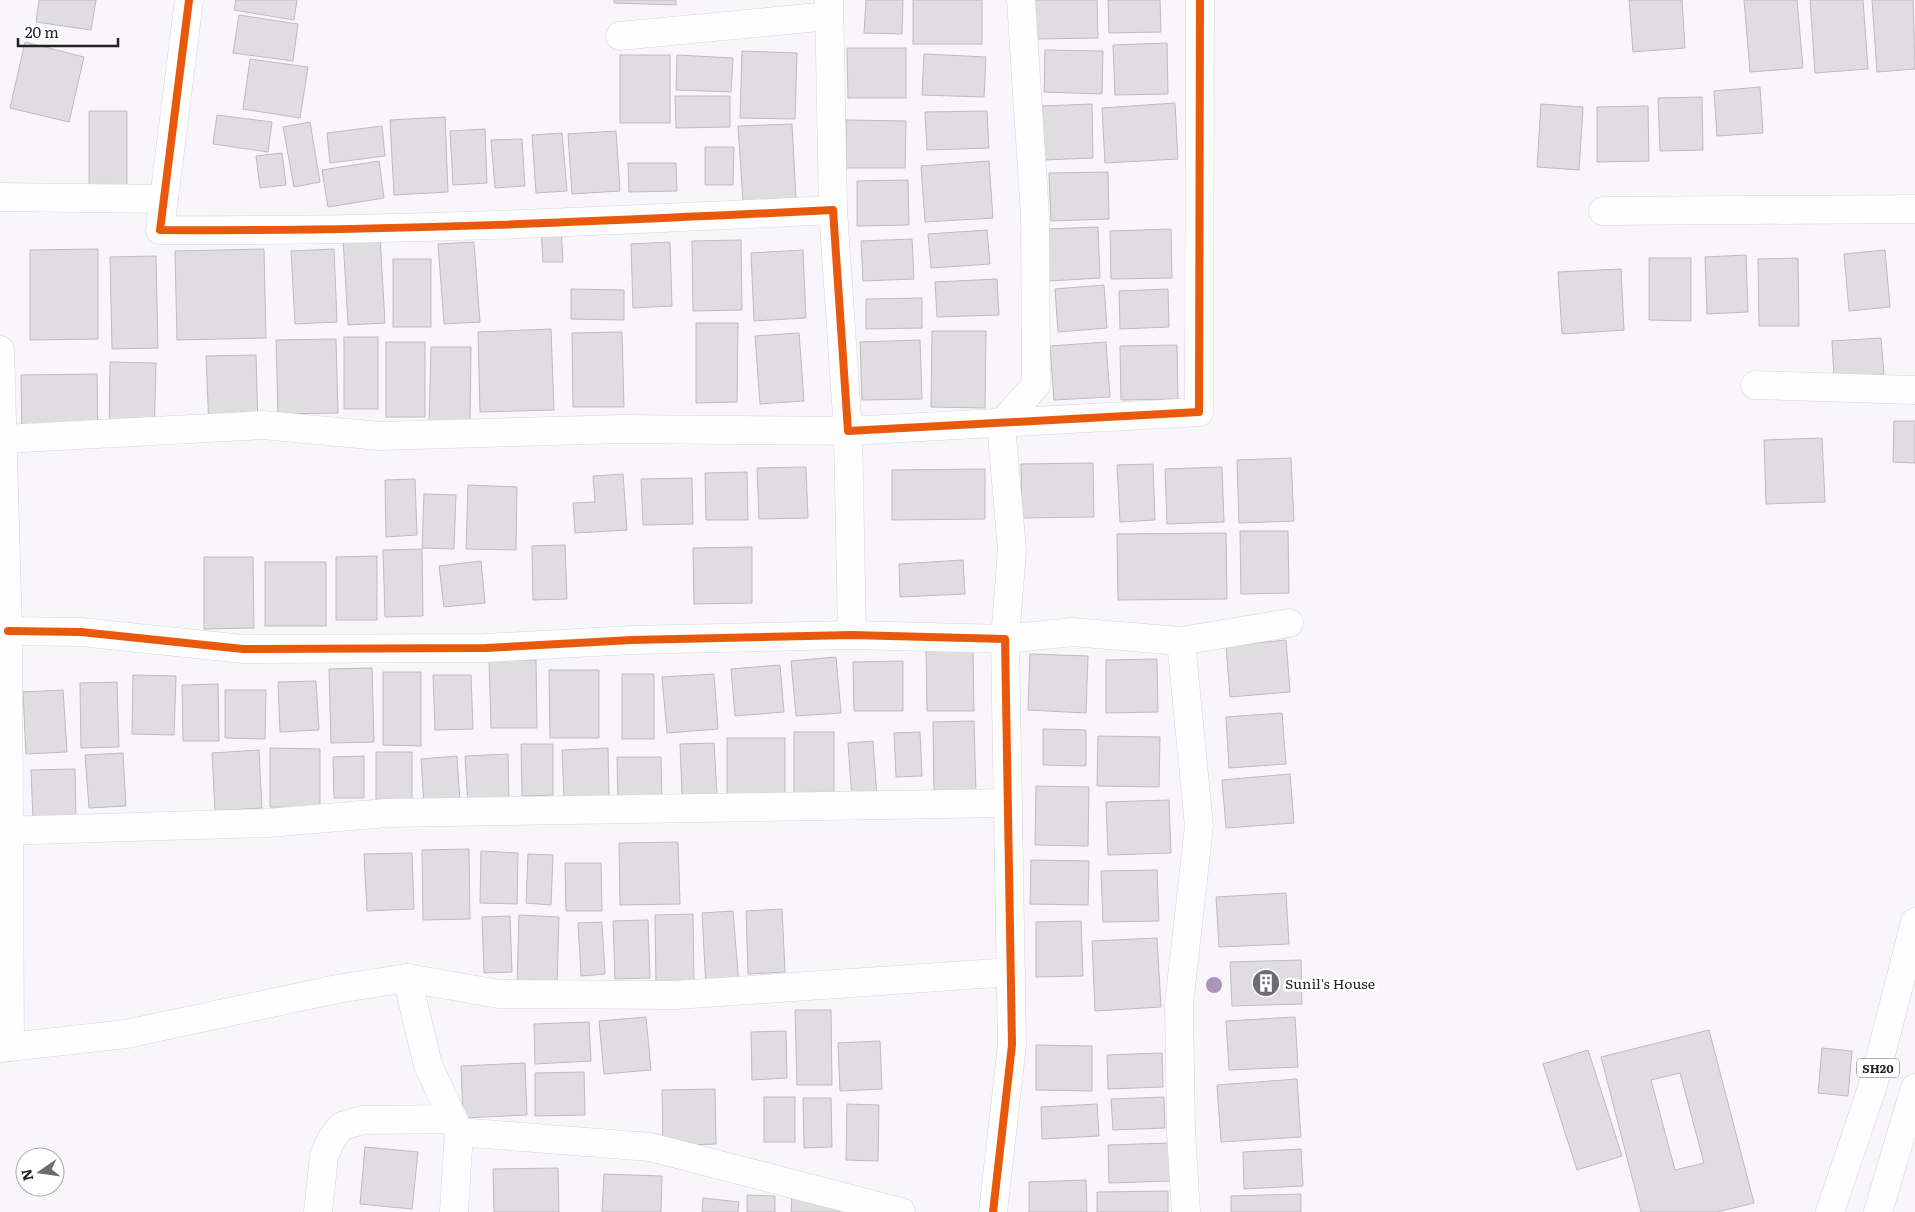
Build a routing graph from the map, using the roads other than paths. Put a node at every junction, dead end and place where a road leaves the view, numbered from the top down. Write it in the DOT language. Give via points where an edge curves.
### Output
graph roads {
  1 [pos="190,0"];
  2 [pos="1021,0"];
  3 [pos="1200,0"];
  4 [pos="829,8"];
  5 [pos="620,36"];
  6 [pos="0,197"];
  7 [pos="164,199"];
  8 [pos="1915,209"];
  9 [pos="833,210"];
  10 [pos="1603,211"];
  11 [pos="0,350"];
  12 [pos="1755,385"];
  13 [pos="1915,390"];
  14 [pos="1001,424"];
  15 [pos="848,431"];
  16 [pos="4,439"];
  17 [pos="1289,623"];
  18 [pos="8,631"];
  19 [pos="852,635"];
  20 [pos="1005,638"];
  21 [pos="1181,641"];
  22 [pos="1008,803"];
  23 [pos="4,831"];
  24 [pos="1915,922"];
  25 [pos="1011,972"];
  26 [pos="407,978"];
  27 [pos="5,1048"];
  28 [pos="1915,1088"];
  29 [pos="456,1126"];
  30 [pos="318,1212"];
  31 [pos="454,1212"];
  32 [pos="902,1212"];
  33 [pos="994,1212"];
  34 [pos="1186,1212"];
  35 [pos="1830,1212"];
  36 [pos="1878,1212"];
  1 -- 7 [label="street"];
  2 -- 14 [label="street" via="1036,216 1036,385"];
  3 -- 14 [label="street" via="1199,412"];
  4 -- 5 [label="street"];
  4 -- 9 [label="street"];
  6 -- 7 [label="street"];
  7 -- 9 [label="street" via="160,230 292,231 526,225"];
  8 -- 10 [label="street"];
  9 -- 15 [label="street"];
  11 -- 16 [label="street"];
  12 -- 13 [label="street"];
  14 -- 15 [label="street"];
  14 -- 20 [label="street" via="1012,550"];
  15 -- 16 [label="street" via="621,429 379,436 264,425"];
  15 -- 19 [label="street"];
  16 -- 18 [label="street"];
  17 -- 21 [label="street"];
  18 -- 19 [label="street" via="81,632 243,649 485,648 632,640"];
  18 -- 23 [label="street"];
  19 -- 20 [label="street"];
  20 -- 21 [label="street" via="1072,632"];
  20 -- 22 [label="street"];
  21 -- 34 [label="street" via="1199,826 1179,1004"];
  22 -- 23 [label="street" via="386,813 268,823"];
  22 -- 25 [label="street"];
  23 -- 27 [label="street"];
  24 -- 35 [label="street, SH20" via="1874,1082"];
  25 -- 26 [label="street" via="676,995 499,994"];
  25 -- 33 [label="street" via="1012,1046"];
  26 -- 27 [label="street" via="338,988 126,1034"];
  26 -- 29 [label="street" via="428,1066"];
  28 -- 36 [label="street, SH20"];
  29 -- 30 [label="street" via="362,1120 342,1126 324,1156"];
  29 -- 31 [label="street"];
  29 -- 32 [label="street" via="650,1147"];
}
